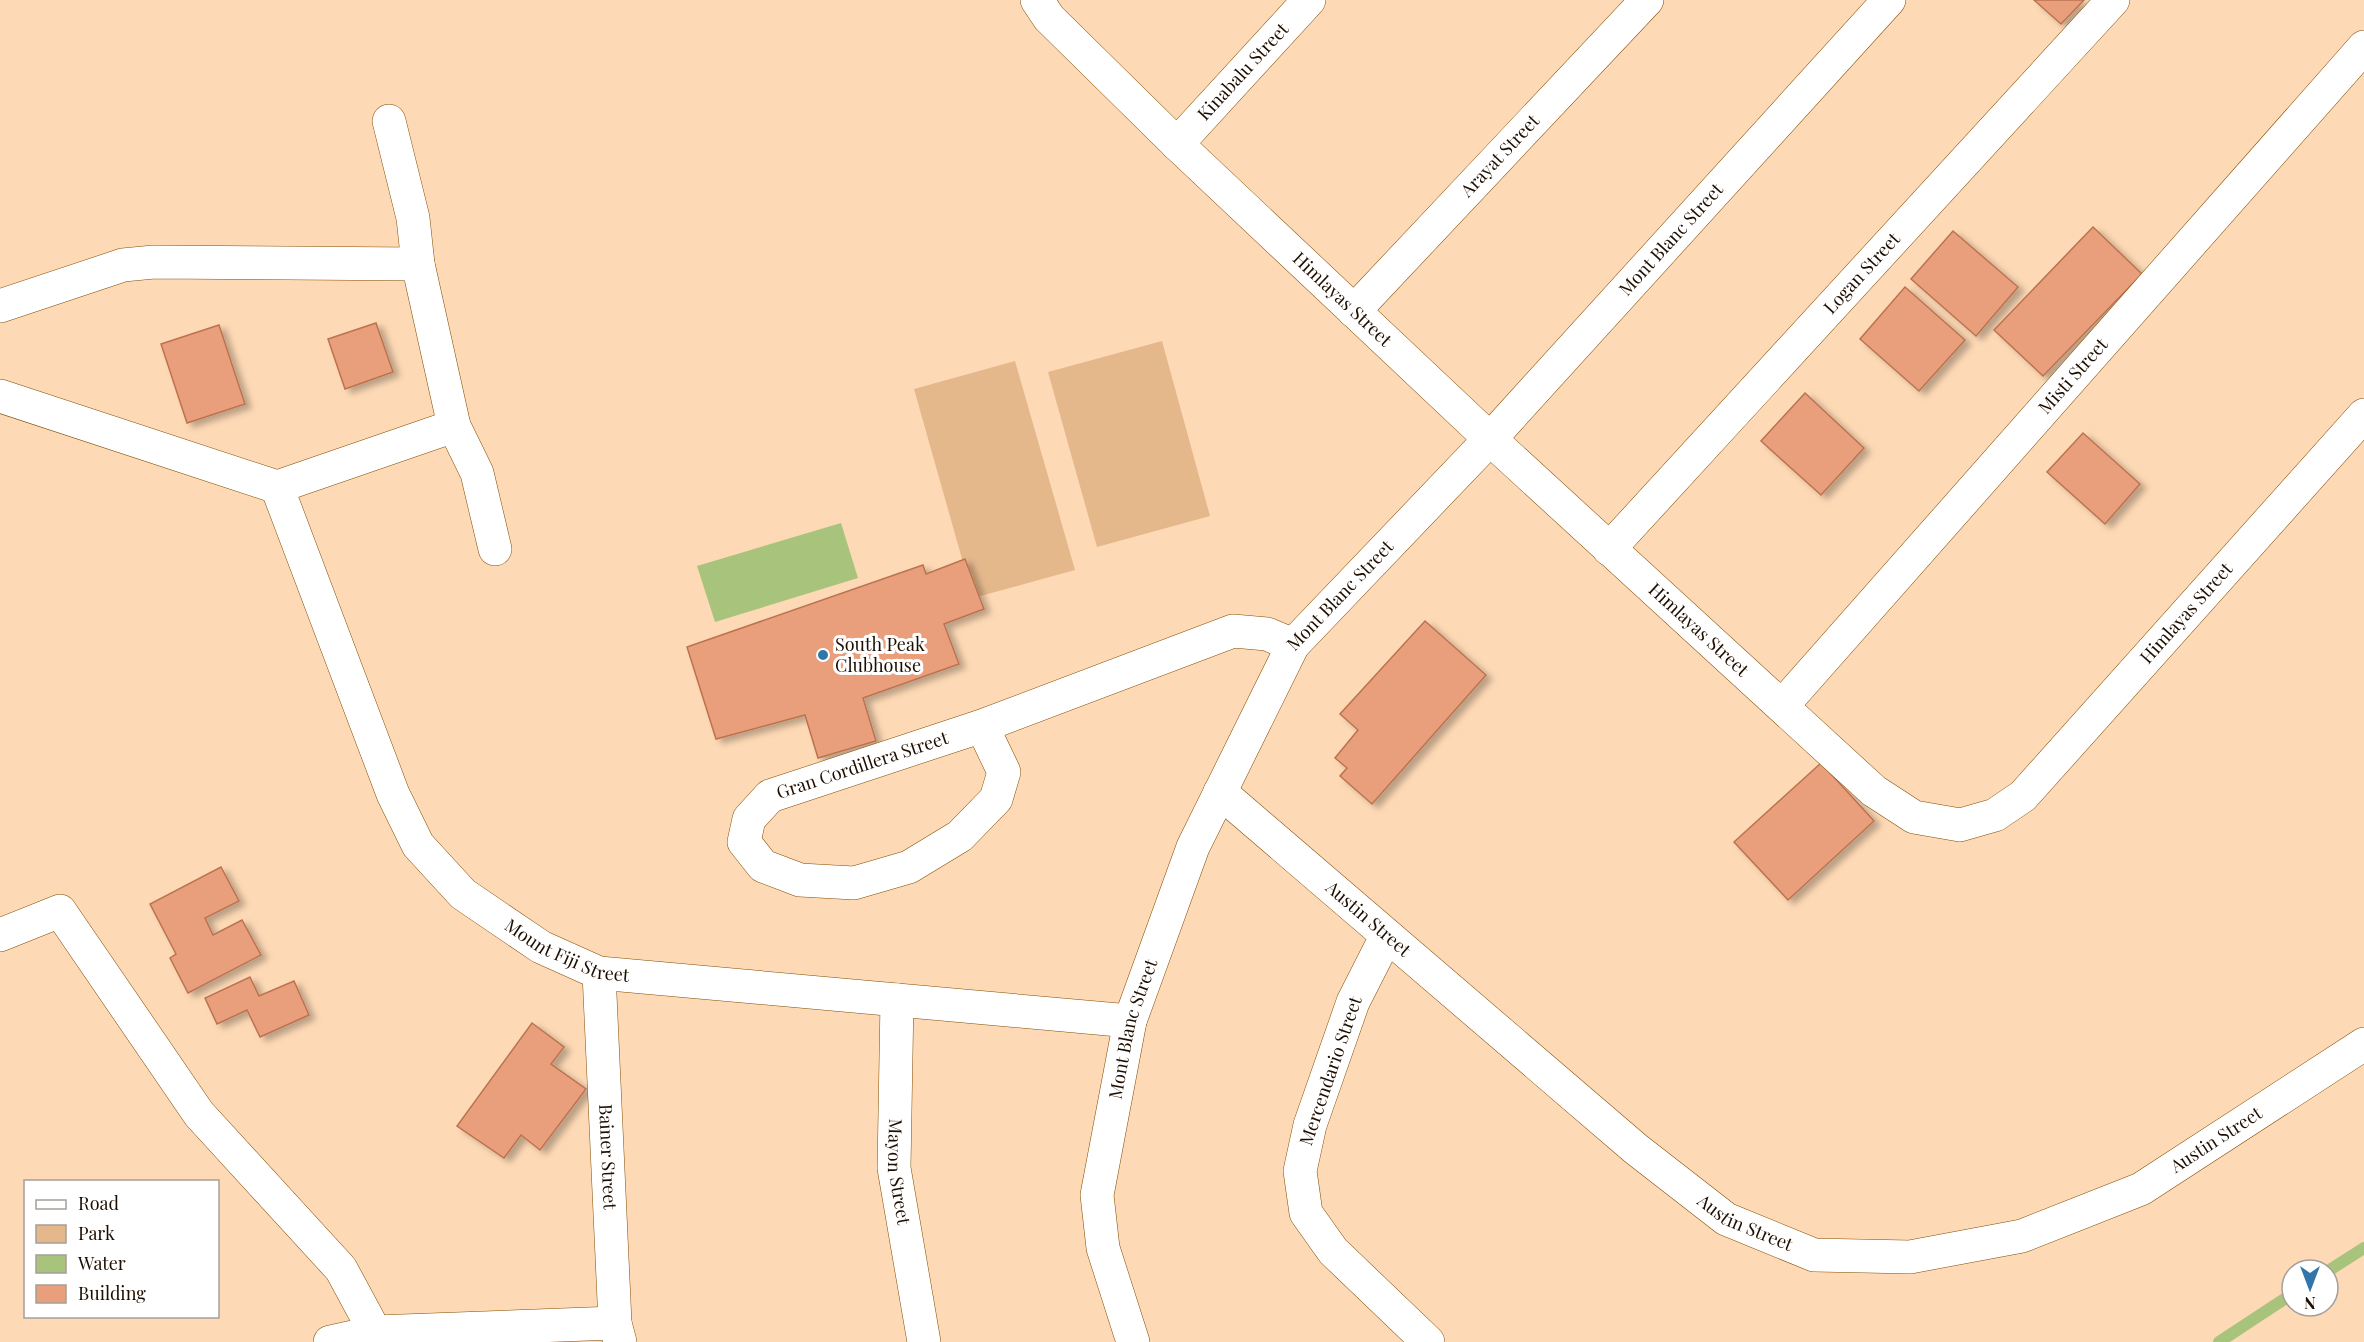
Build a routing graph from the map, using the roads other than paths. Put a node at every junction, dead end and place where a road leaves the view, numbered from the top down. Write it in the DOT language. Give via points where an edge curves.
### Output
graph roads {
  1 [pos="1037,0"];
  2 [pos="1309,0"];
  3 [pos="1647,0"];
  4 [pos="1889,0"];
  5 [pos="2113,0"];
  6 [pos="2364,47"];
  7 [pos="389,121"];
  8 [pos="1177,144"];
  9 [pos="418,264"];
  10 [pos="0,306"];
  11 [pos="1354,311"];
  12 [pos="0,396"];
  13 [pos="2364,415"];
  14 [pos="454,426"];
  15 [pos="1490,439"];
  16 [pos="277,487"];
  17 [pos="495,549"];
  18 [pos="1609,549"];
  19 [pos="1293,645"];
  20 [pos="1782,706"];
  21 [pos="982,726"];
  22 [pos="1220,792"];
  23 [pos="0,935"];
  24 [pos="1386,937"];
  25 [pos="599,973"];
  26 [pos="897,1000"];
  27 [pos="1130,1021"];
  28 [pos="2364,1044"];
  29 [pos="375,1332"];
  30 [pos="618,1332"];
  31 [pos="330,1342"];
  32 [pos="924,1342"];
  33 [pos="1133,1342"];
  34 [pos="1428,1342"];
  1 -- 8 [label="street, Himlayas Street" via="1049,18"];
  2 -- 8 [label="street, Kinabalu Street"];
  3 -- 11 [label="street, Arayat Street"];
  4 -- 15 [label="street, Mont Blanc Street"];
  5 -- 18 [label="street, Logan Street"];
  6 -- 20 [label="street, Misti Street"];
  7 -- 9 [label="street" via="413,218"];
  8 -- 11 [label="street, Himlayas Street"];
  9 -- 10 [label="street" via="123,265"];
  9 -- 14 [label="street"];
  11 -- 15 [label="street, Himlayas Street"];
  12 -- 16 [label="street"];
  13 -- 20 [label="street, Himlayas Street" via="2023,795 1995,815 1960,825 1914,817 1874,791"];
  14 -- 16 [label="street"];
  14 -- 17 [label="street" via="477,473"];
  15 -- 18 [label="street, Himlayas Street"];
  15 -- 19 [label="street, Mont Blanc Street"];
  16 -- 25 [label="street, Mount Fiji Street" via="393,794 418,845 463,894 541,947"];
  18 -- 20 [label="street, Himlayas Street"];
  19 -- 21 [label="street, Gran Cordillera Street" via="1267,634 1233,631"];
  19 -- 22 [label="street, Mont Blanc Street"];
  21 -- 21 [label="street, Gran Cordillera Street" via="770,795 749,819 744,842 763,866 800,880 854,883 909,867 960,836 996,799 1004,772"];
  22 -- 24 [label="street, Austin Street"];
  22 -- 27 [label="street, Mont Blanc Street" via="1193,847"];
  23 -- 29 [label="street" via="60,911 199,1114 341,1269"];
  24 -- 28 [label="street, Austin Street" via="1636,1149 1726,1219 1814,1255 1910,1257 2022,1236 2141,1189"];
  24 -- 34 [label="street, Mercendario Street" via="1353,1002 1310,1125 1300,1171 1306,1213 1333,1251"];
  25 -- 26 [label="street, Mount Fiji Street"];
  25 -- 30 [label="street, Bainer Street"];
  26 -- 27 [label="street, Mount Fiji Street"];
  26 -- 32 [label="street, Mayon Street" via="894,1168"];
  27 -- 33 [label="street, Mont Blanc Street" via="1097,1195 1103,1248"];
  29 -- 30 [label="street"];
  29 -- 31 [label="street"];
}
